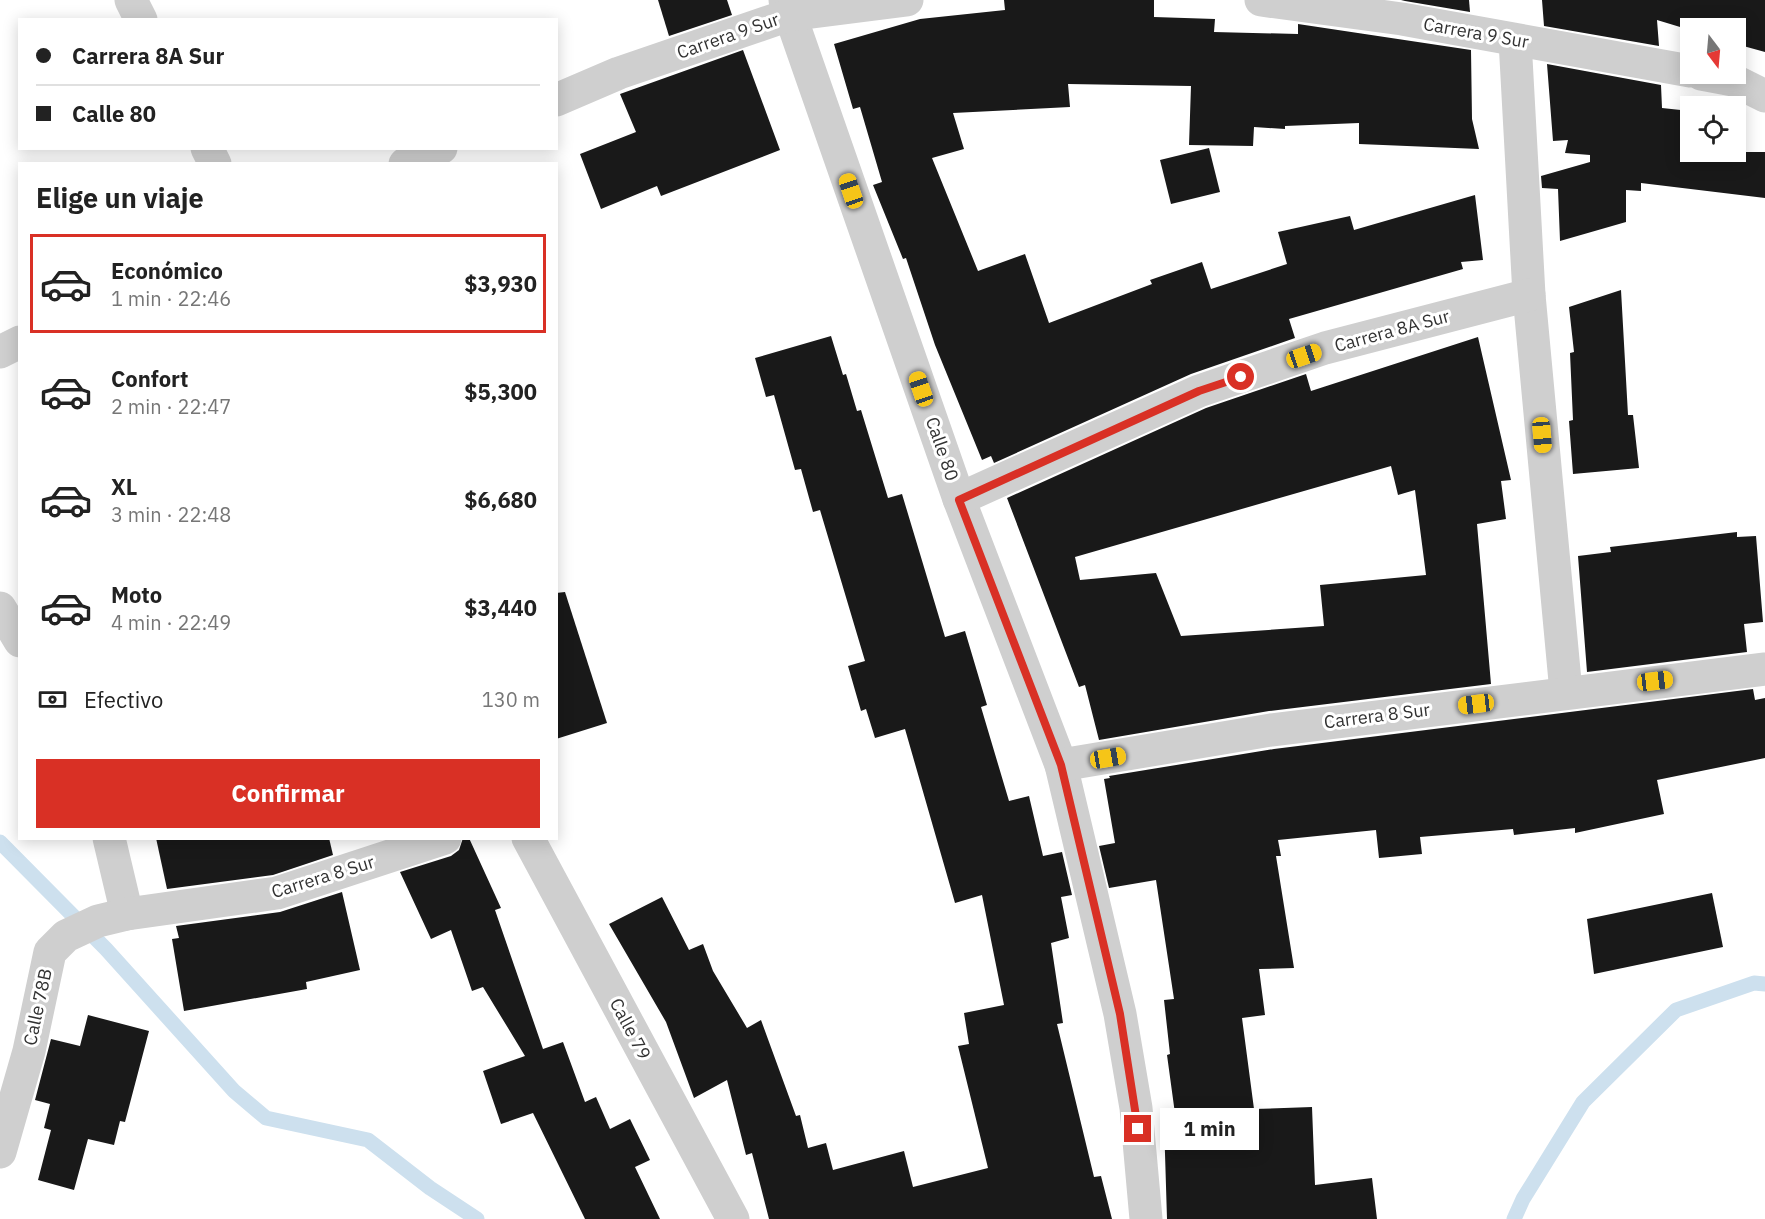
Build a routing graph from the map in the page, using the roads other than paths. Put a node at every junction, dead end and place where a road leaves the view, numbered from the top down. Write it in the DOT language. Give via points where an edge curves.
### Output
graph roads {
  1 [pos="131,0"];
  2 [pos="907,0"];
  3 [pos="1261,0"];
  4 [pos="787,7"];
  5 [pos="140,18"];
  6 [pos="1515,40"];
  7 [pos="1680,69"];
  8 [pos="1741,84"];
  9 [pos="1765,96"];
  10 [pos="558,99"];
  11 [pos="436,150"];
  12 [pos="410,162"];
  13 [pos="1529,295"];
  14 [pos="18,343"];
  15 [pos="0,352"];
  16 [pos="959,500"];
  17 [pos="0,608"];
  18 [pos="18,638"];
  19 [pos="1765,669"];
  20 [pos="1566,692"];
  21 [pos="1061,765"];
  22 [pos="109,840"];
  23 [pos="439,840"];
  24 [pos="529,840"];
  25 [pos="113,917"];
  26 [pos="0,1152"];
  27 [pos="733,1219"];
  28 [pos="1146,1219"];
  1 -- 5 [label="street"];
  2 -- 4 [label="street, Carrera 9 Sur"];
  3 -- 6 [label="street, Carrera 9 Sur"];
  4 -- 10 [label="street, Carrera 9 Sur"];
  4 -- 16 [label="street, Calle 80"];
  6 -- 7 [label="street, Carrera 9 Sur"];
  6 -- 13 [label="street"];
  8 -- 9 [label="street"];
  11 -- 12 [label="street"];
  13 -- 16 [label="street, Carrera 8A Sur" via="1325,348 1199,391"];
  13 -- 20 [label="street"];
  14 -- 15 [label="street"];
  16 -- 21 [label="street, Calle 80"];
  17 -- 18 [label="street"];
  19 -- 20 [label="street, Carrera 8 Sur"];
  20 -- 21 [label="street, Carrera 8 Sur" via="1271,730"];
  21 -- 28 [label="street, Calle 80" via="1120,1014 1136,1108"];
  22 -- 25 [label="street"];
  23 -- 25 [label="street, Carrera 8 Sur" via="277,893"];
  24 -- 27 [label="street, Calle 79"];
  25 -- 26 [label="street, Calle 78B" via="66,936 50,952 29,1051"];
}
